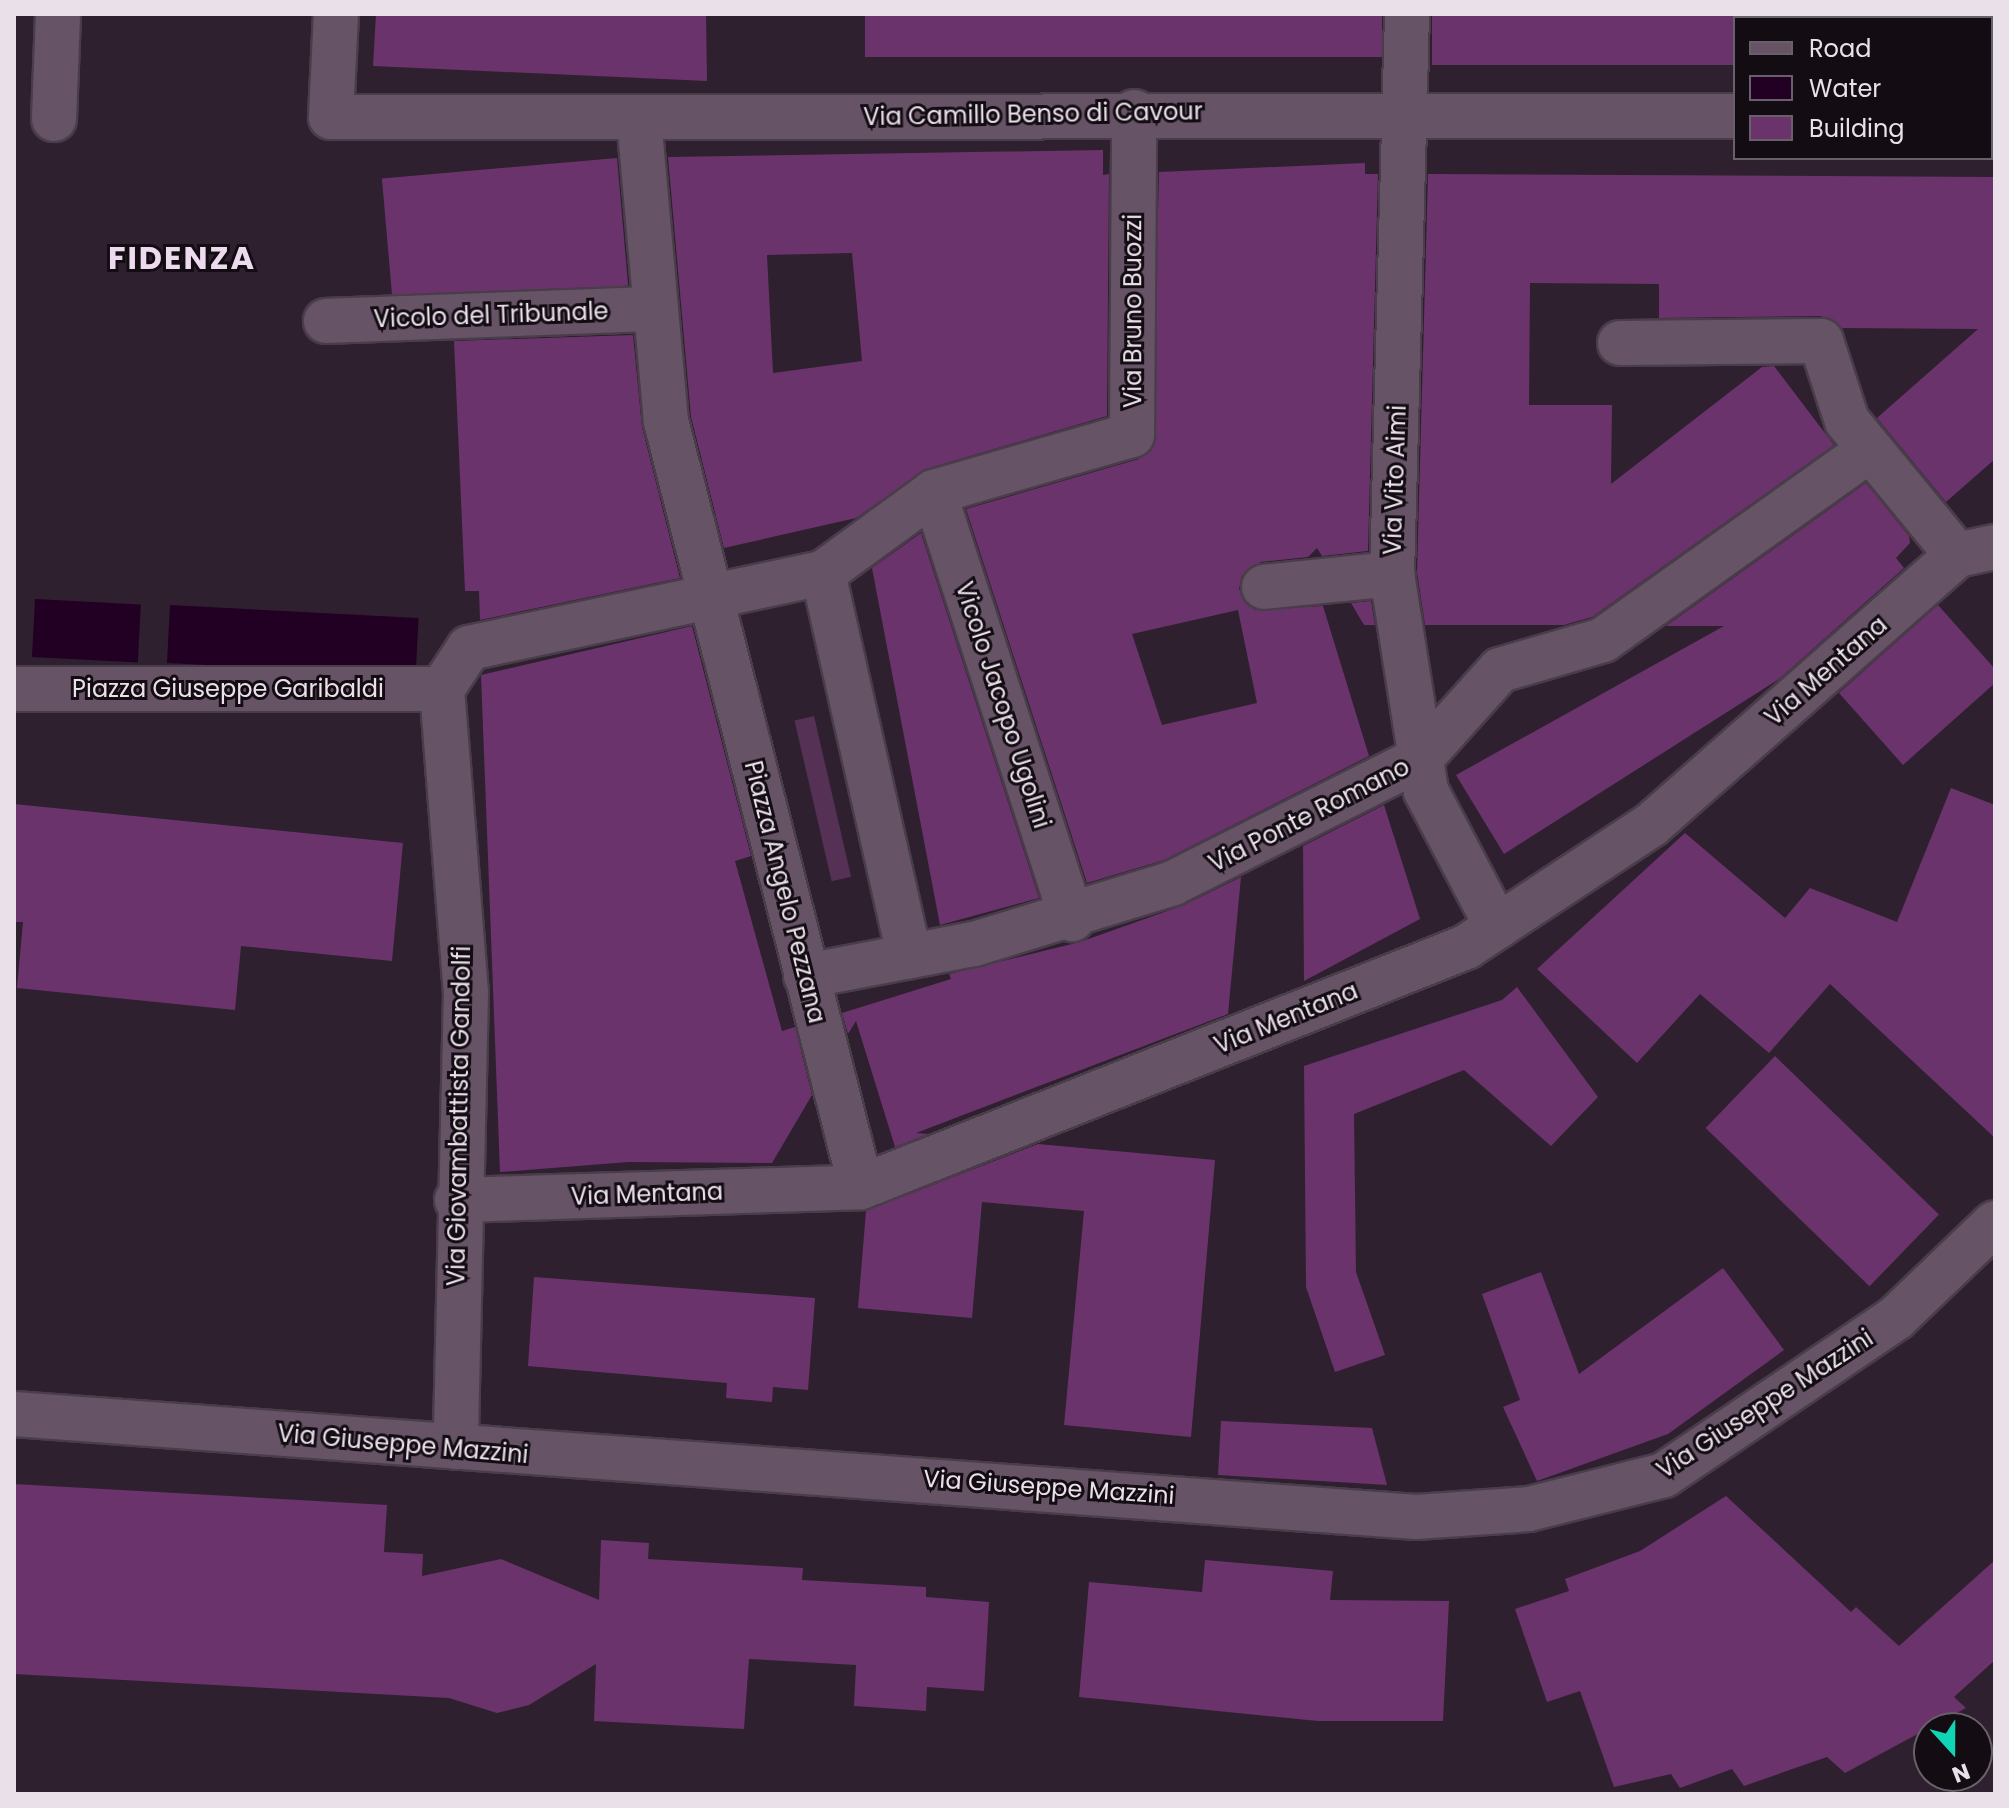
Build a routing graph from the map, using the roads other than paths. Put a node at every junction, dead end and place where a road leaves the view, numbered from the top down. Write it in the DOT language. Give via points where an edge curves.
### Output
graph roads {
  1 [pos="58,14"];
  2 [pos="336,14"];
  3 [pos="1407,14"];
  4 [pos="1134,112"];
  5 [pos="1405,112"];
  6 [pos="1733,116"];
  7 [pos="54,119"];
  8 [pos="639,119"];
  9 [pos="656,309"];
  10 [pos="326,321"];
  11 [pos="1620,343"];
  12 [pos="1867,452"];
  13 [pos="934,492"];
  14 [pos="1976,551"];
  15 [pos="823,573"];
  16 [pos="1392,574"];
  17 [pos="1264,587"];
  18 [pos="709,597"];
  19 [pos="14,689"];
  20 [pos="442,689"];
  21 [pos="1421,758"];
  22 [pos="1072,919"];
  23 [pos="1497,926"];
  24 [pos="909,956"];
  25 [pos="806,976"];
  26 [pos="861,1187"];
  27 [pos="457,1200"];
  28 [pos="1995,1223"];
  29 [pos="14,1414"];
  30 [pos="456,1447"];
  1 -- 7 [label="street"];
  2 -- 8 [label="street, Via Camillo Benso di Cavour" via="331,117"];
  3 -- 5 [label="street, Via Vito Aimi"];
  4 -- 5 [label="street, Via Camillo Benso di Cavour"];
  4 -- 8 [label="street, Via Camillo Benso di Cavour"];
  4 -- 13 [label="street, Via Bruno Buozzi" via="1132,435"];
  5 -- 6 [label="street, Via Camillo Benso di Cavour"];
  5 -- 16 [label="street, Via Vito Aimi"];
  8 -- 9 [label="street, Piazza Angelo Pezzana"];
  9 -- 10 [label="street, Vicolo del Tribunale"];
  9 -- 18 [label="street, Piazza Angelo Pezzana" via="666,421"];
  11 -- 12 [label="street" via="1821,341 1847,421"];
  12 -- 14 [label="street"];
  12 -- 21 [label="street, Via Ponte Romano" via="1603,640 1500,670"];
  13 -- 15 [label="street, Via Bruno Buozzi"];
  13 -- 22 [label="street, Vicolo Jacopo Ugolini"];
  14 -- 23 [label="street, Via Mentana" via="1651,825"];
  15 -- 18 [label="street, Via Bruno Buozzi"];
  15 -- 24 [label="street"];
  16 -- 17 [label="street"];
  16 -- 21 [label="street, Via Vito Aimi"];
  18 -- 20 [label="street, Via Bruno Buozzi" via="469,648"];
  18 -- 25 [label="street, Piazza Angelo Pezzana"];
  19 -- 20 [label="street, Piazza Giuseppe Garibaldi"];
  20 -- 27 [label="street, Via Giovambattista Gandolfi" via="466,992"];
  21 -- 22 [label="street, Via Ponte Romano" via="1173,883"];
  21 -- 23 [label="street, Via Vito Aimi" via="1426,791"];
  22 -- 24 [label="street, Via Ponte Romano"];
  23 -- 26 [label="street, Via Mentana" via="1466,947"];
  24 -- 25 [label="street, Via Ponte Romano"];
  25 -- 26 [label="street, Piazza Angelo Pezzana"];
  26 -- 27 [label="street, Via Mentana"];
  27 -- 30 [label="street, Via Giovambattista Gandolfi"];
  28 -- 30 [label="street, Via Giuseppe Mazzini" via="1896,1318 1664,1475 1529,1509 1416,1517"];
  29 -- 30 [label="street, Via Giuseppe Mazzini"];
}
